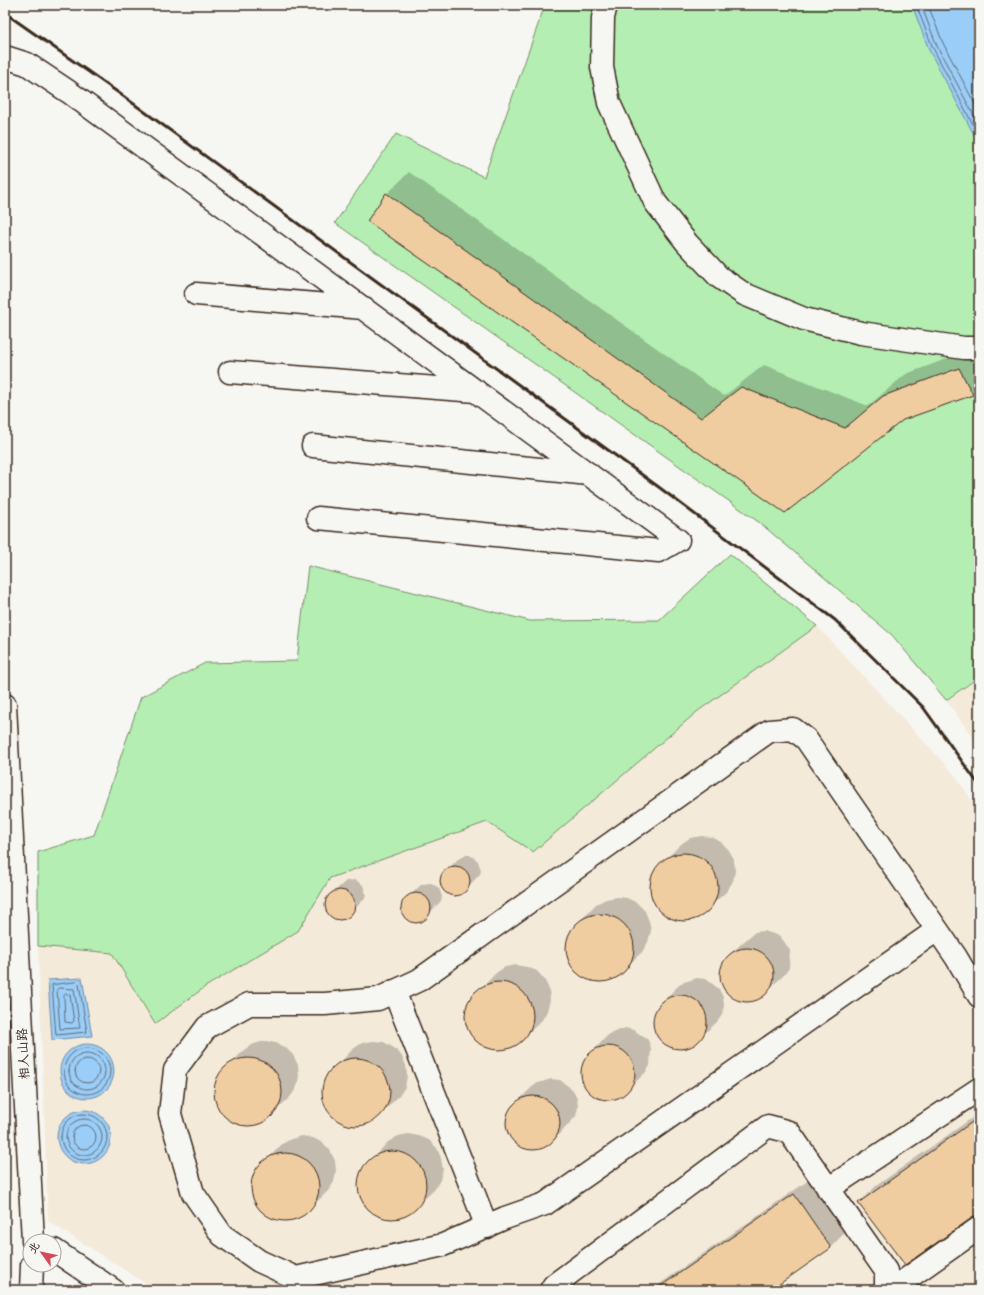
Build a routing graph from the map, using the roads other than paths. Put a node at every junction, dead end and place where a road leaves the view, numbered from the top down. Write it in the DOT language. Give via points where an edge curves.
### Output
graph roads {
  1 [pos="606,5"];
  2 [pos="5,57"];
  3 [pos="196,294"];
  4 [pos="364,308"];
  5 [pos="979,348"];
  6 [pos="230,372"];
  7 [pos="476,391"];
  8 [pos="313,446"];
  9 [pos="590,474"];
  10 [pos="318,518"];
  11 [pos="5,705"];
  12 [pos="937,930"];
  13 [pos="394,991"];
  14 [pos="979,996"];
  15 [pos="979,1089"];
  16 [pos="828,1189"];
  17 [pos="486,1226"];
  18 [pos="979,1228"];
  19 [pos="35,1233"];
  20 [pos="62,1255"];
  21 [pos="32,1273"];
  22 [pos="297,1284"];
  23 [pos="31,1290"];
  24 [pos="113,1290"];
  25 [pos="551,1290"];
  26 [pos="886,1290"];
  27 [pos="891,1290"];
  1 -- 5 [label="street" via="603,18 602,67 609,103 654,202 719,277 744,294 804,319 862,333"];
  2 -- 4 [label="street" via="28,64 70,92"];
  3 -- 4 [label="street"];
  4 -- 7 [label="street"];
  6 -- 7 [label="street"];
  7 -- 9 [label="street"];
  8 -- 9 [label="street"];
  9 -- 10 [label="street" via="678,540 659,551"];
  11 -- 19 [label="street, 相人山路"];
  12 -- 13 [label="street" via="806,739 792,729 769,731 419,980"];
  12 -- 14 [label="street"];
  12 -- 17 [label="street" via="545,1204"];
  13 -- 17 [label="street"];
  13 -- 22 [label="street" via="378,999 325,1004 249,1004 207,1027 175,1070 170,1114 192,1193 222,1235"];
  15 -- 16 [label="street"];
  16 -- 25 [label="street" via="789,1132 768,1126 554,1285"];
  16 -- 26 [label="street" via="886,1271"];
  17 -- 22 [label="street" via="444,1245"];
  18 -- 27 [label="street"];
  20 -- 24 [label="street"];
  21 -- 23 [label="street"];
}
